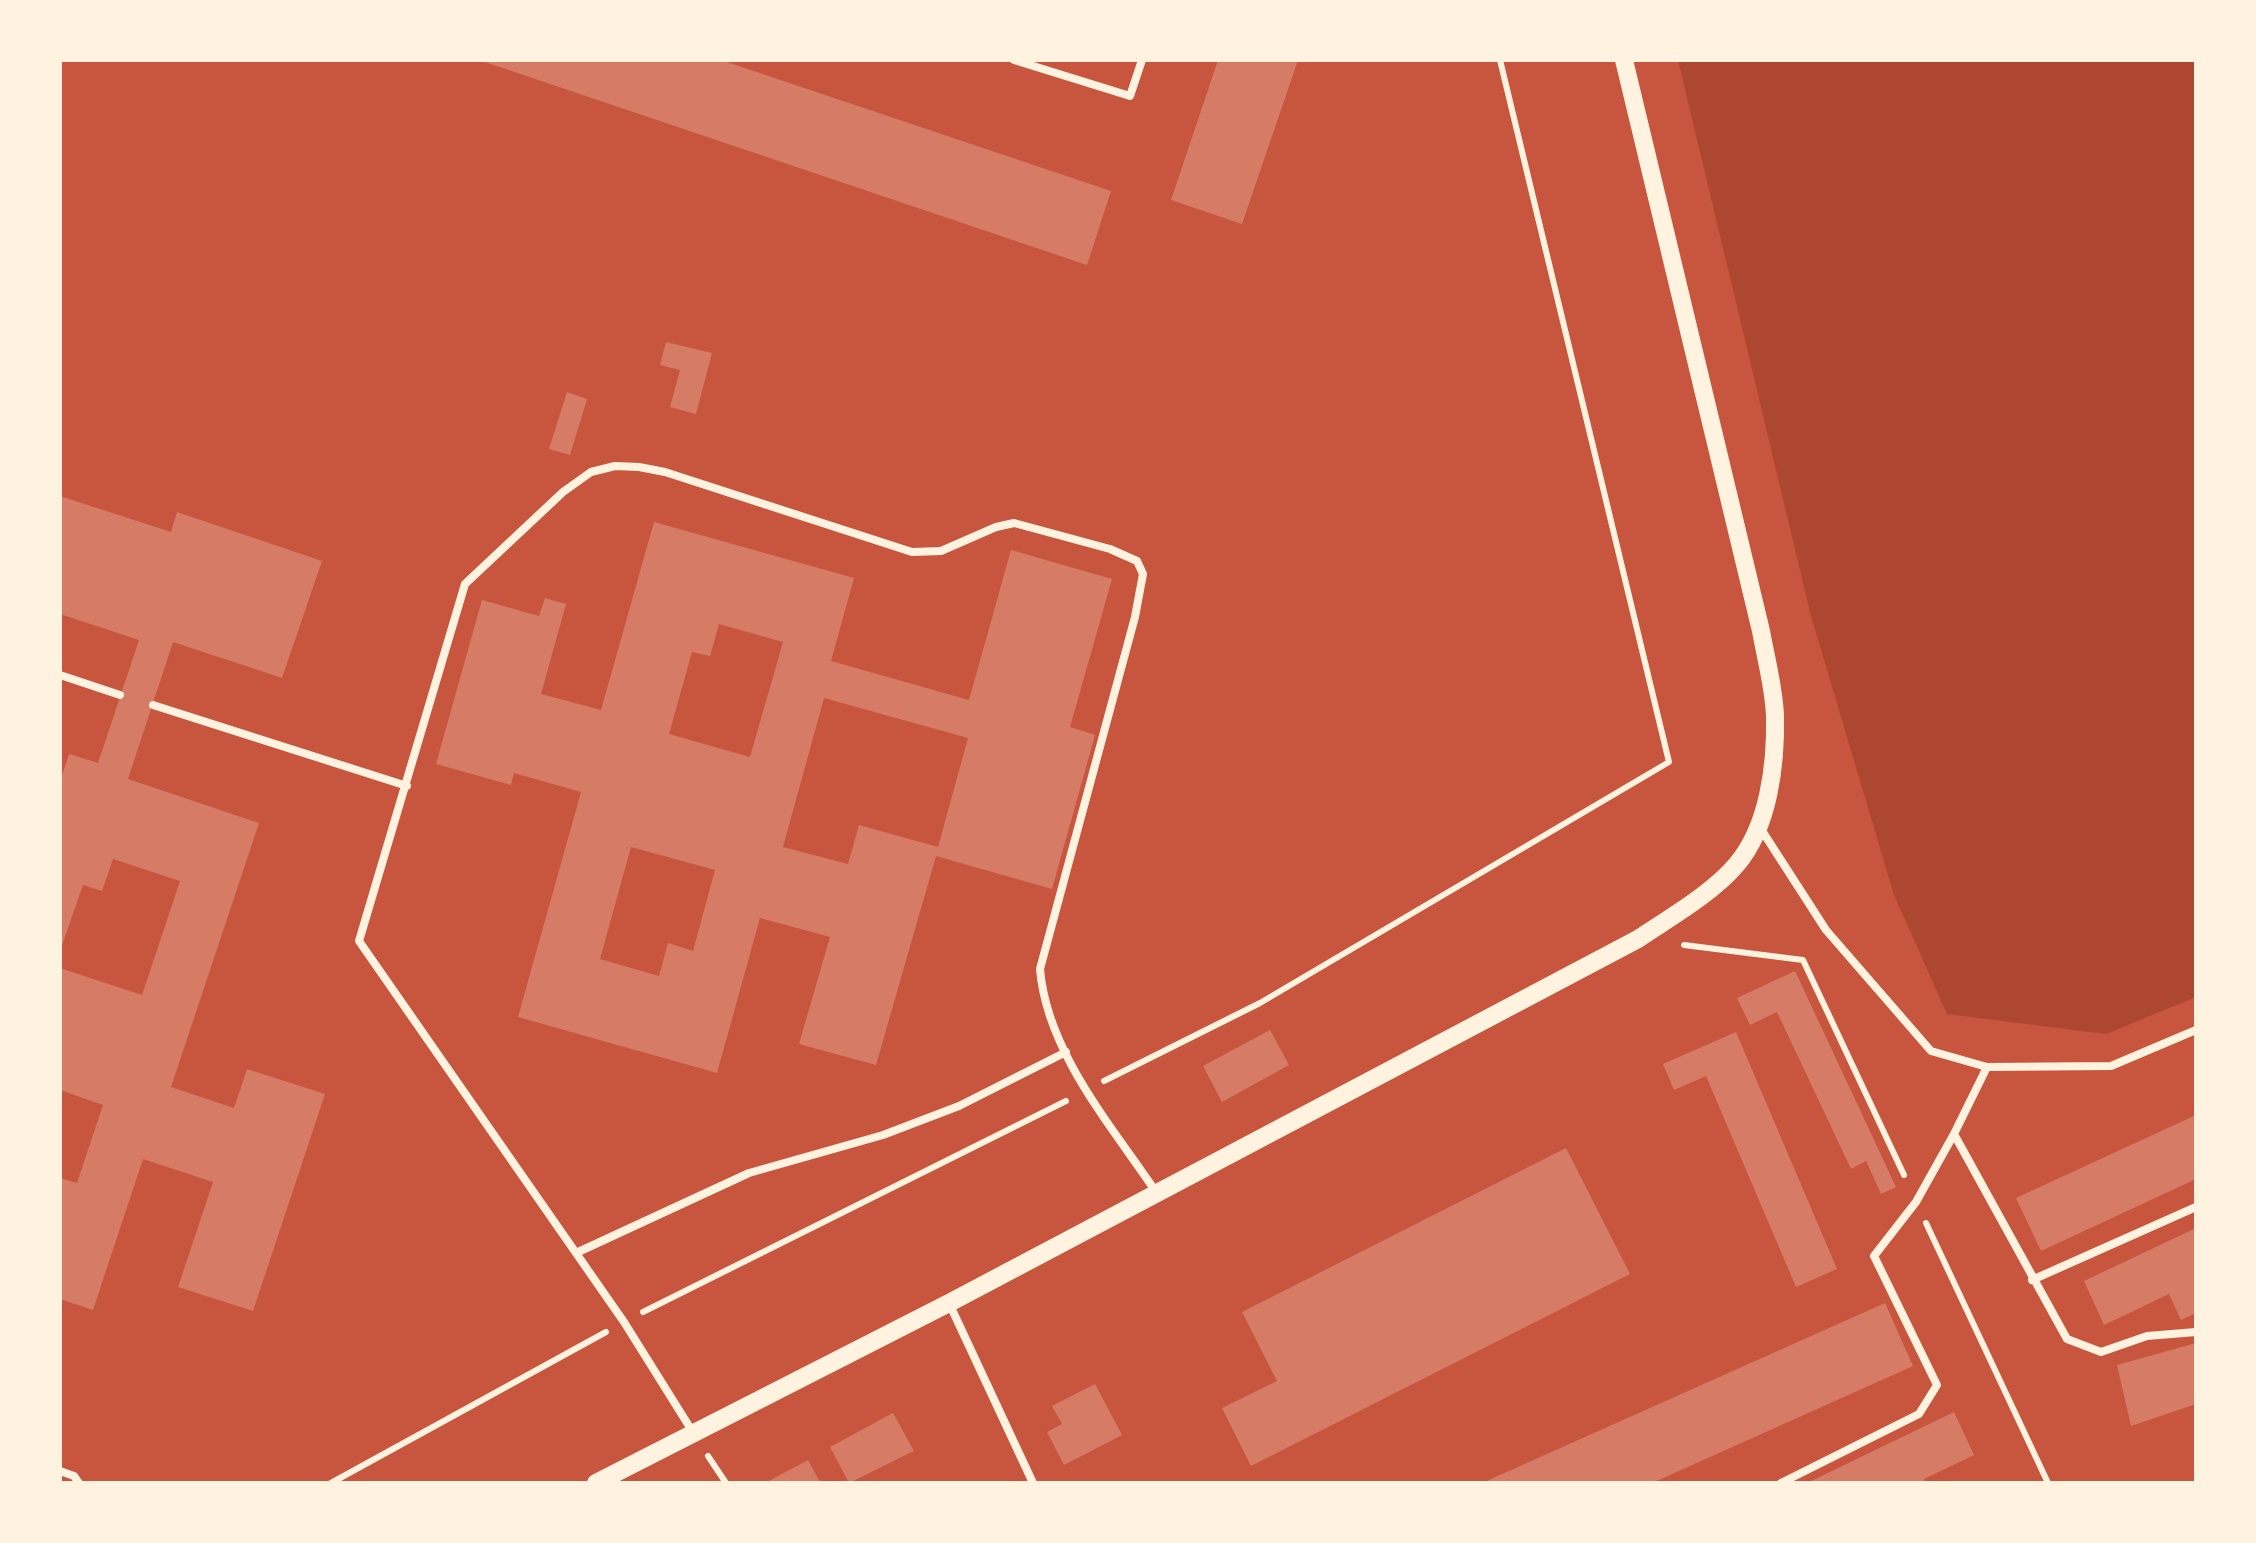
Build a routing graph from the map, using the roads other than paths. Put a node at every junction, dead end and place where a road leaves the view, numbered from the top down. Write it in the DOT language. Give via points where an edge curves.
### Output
graph roads {
  1 [pos="1014,60"];
  2 [pos="1142,60"];
  3 [pos="1624,60"];
  4 [pos="60,675"];
  5 [pos="120,695"];
  6 [pos="152,705"];
  7 [pos="408,786"];
  8 [pos="1760,826"];
  9 [pos="2196,1030"];
  10 [pos="1066,1052"];
  11 [pos="1986,1067"];
  12 [pos="1954,1134"];
  13 [pos="1156,1192"];
  14 [pos="2196,1207"];
  15 [pos="576,1253"];
  16 [pos="2032,1280"];
  17 [pos="949,1303"];
  18 [pos="2196,1332"];
  19 [pos="694,1434"];
  20 [pos="60,1471"];
  21 [pos="79,1483"];
  22 [pos="596,1483"];
  23 [pos="1033,1483"];
  24 [pos="1781,1483"];
  1 -- 2 [label="lane" via="1130,96"];
  3 -- 8 [label="street" via="1764,648 1775,714"];
  4 -- 5 [label="lane"];
  6 -- 7 [label="lane"];
  7 -- 10 [label="lane" via="465,584 591,472 615,466 664,472 912,552 941,551 1014,524 1110,549 1137,561 1142,574 1040,969"];
  7 -- 15 [label="lane" via="359,940"];
  8 -- 11 [label="lane" via="1826,930 1931,1050"];
  8 -- 13 [label="street" via="1737,864 1638,939"];
  9 -- 11 [label="lane" via="2111,1066"];
  10 -- 13 [label="lane"];
  10 -- 15 [label="lane" via="959,1106 749,1173"];
  11 -- 12 [label="lane"];
  12 -- 16 [label="lane"];
  12 -- 24 [label="lane" via="1916,1202 1874,1256 1937,1384 1919,1414"];
  13 -- 17 [label="street"];
  14 -- 16 [label="lane"];
  15 -- 19 [label="lane"];
  16 -- 18 [label="lane" via="2067,1340 2101,1352 2147,1336"];
  17 -- 19 [label="street"];
  17 -- 23 [label="lane"];
  19 -- 22 [label="street"];
  20 -- 21 [label="lane"];
}
